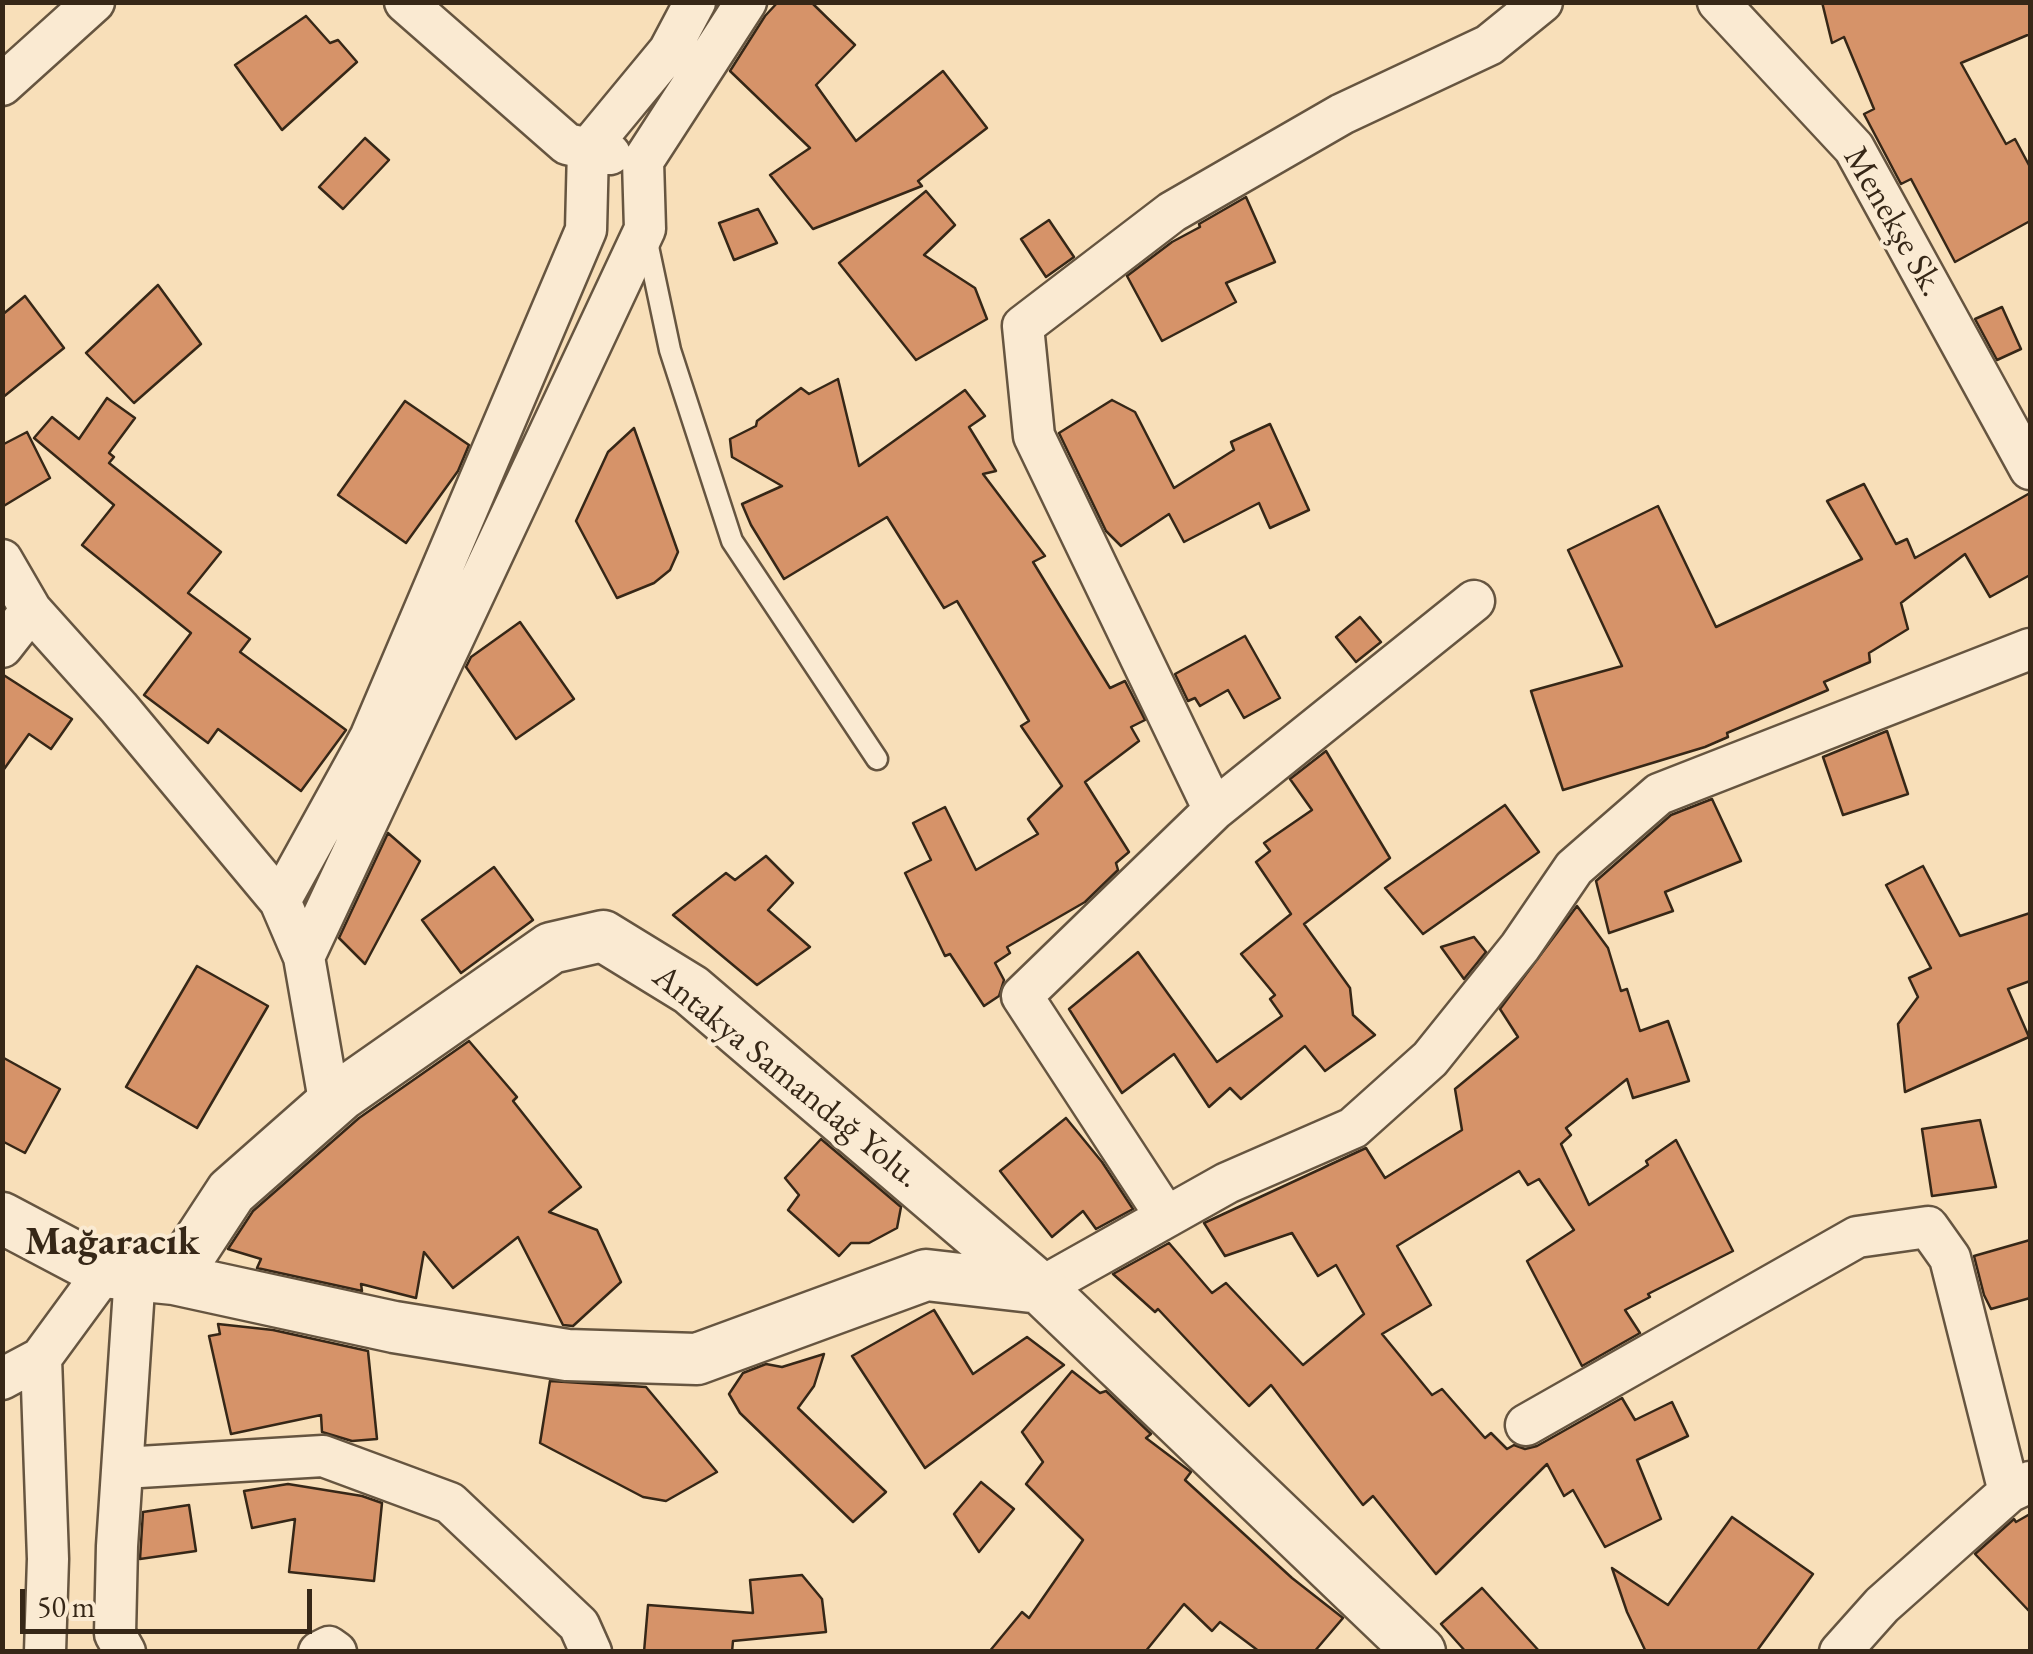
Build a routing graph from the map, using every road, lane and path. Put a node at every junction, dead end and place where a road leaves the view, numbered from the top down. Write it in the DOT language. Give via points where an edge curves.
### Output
graph roads {
  1 [pos="94,2"];
  2 [pos="405,2"];
  3 [pos="695,2"];
  4 [pos="746,2"];
  5 [pos="1542,2"];
  6 [pos="1718,2"];
  7 [pos="2,85"];
  8 [pos="588,149"];
  9 [pos="643,161"];
  10 [pos="645,229"];
  11 [pos="2030,469"];
  12 [pos="2,560"];
  13 [pos="1474,601"];
  14 [pos="32,610"];
  15 [pos="2,647"];
  16 [pos="2030,648"];
  17 [pos="877,759"];
  18 [pos="1214,810"];
  19 [pos="280,901"];
  20 [pos="304,956"];
  21 [pos="330,1106"];
  22 [pos="1165,1215"];
  23 [pos="2,1218"];
  24 [pos="138,1275"];
  25 [pos="1040,1288"];
  26 [pos="41,1358"];
  27 [pos="2,1379"];
  28 [pos="1526,1425"];
  29 [pos="123,1468"];
  30 [pos="2020,1487"];
  31 [pos="45,1652"];
  32 [pos="125,1652"];
  33 [pos="319,1652"];
  34 [pos="336,1652"];
  35 [pos="591,1652"];
  36 [pos="1420,1652"];
  37 [pos="1840,1652"];
  1 -- 7 [label="street"];
  2 -- 8 [label="street" via="568,144"];
  3 -- 8 [label="street" via="669,51"];
  4 -- 9 [label="street"];
  5 -- 18 [label="street" via="1489,45 1342,114 1172,212 1022,326 1034,436"];
  6 -- 11 [label="street, Menekşe Sk." via="1854,148"];
  8 -- 9 [label="street"];
  8 -- 19 [label="street" via="586,230 370,738"];
  9 -- 10 [label="street"];
  10 -- 17 [label="lane" via="670,350 732,541"];
  10 -- 20 [label="street"];
  12 -- 14 [label="street"];
  13 -- 18 [label="street"];
  14 -- 15 [label="street"];
  14 -- 19 [label="street"];
  16 -- 22 [label="street" via="1659,794 1574,868 1520,948 1430,1059 1354,1128"];
  18 -- 22 [label="street" via="1022,996"];
  19 -- 20 [label="street"];
  20 -- 21 [label="street"];
  21 -- 24 [label="street, Antakya Samandağ Yolu."];
  21 -- 25 [label="street, Antakya Samandağ Yolu." via="551,948 603,936 691,990"];
  22 -- 25 [label="street"];
  23 -- 24 [label="street"];
  24 -- 25 [label="street" via="567,1355 697,1359 926,1275"];
  24 -- 26 [label="street"];
  24 -- 29 [label="street"];
  25 -- 36 [label="street, Antakya Samandağ Yolu."];
  26 -- 27 [label="street"];
  26 -- 31 [label="street"];
  28 -- 30 [label="street" via="1858,1237 1928,1227 1950,1258"];
  29 -- 32 [label="street" via="115,1634"];
  29 -- 35 [label="street" via="323,1456 450,1503 578,1625"];
  30 -- 37 [label="street" via="1882,1606"];
  33 -- 34 [label="street"];
}
